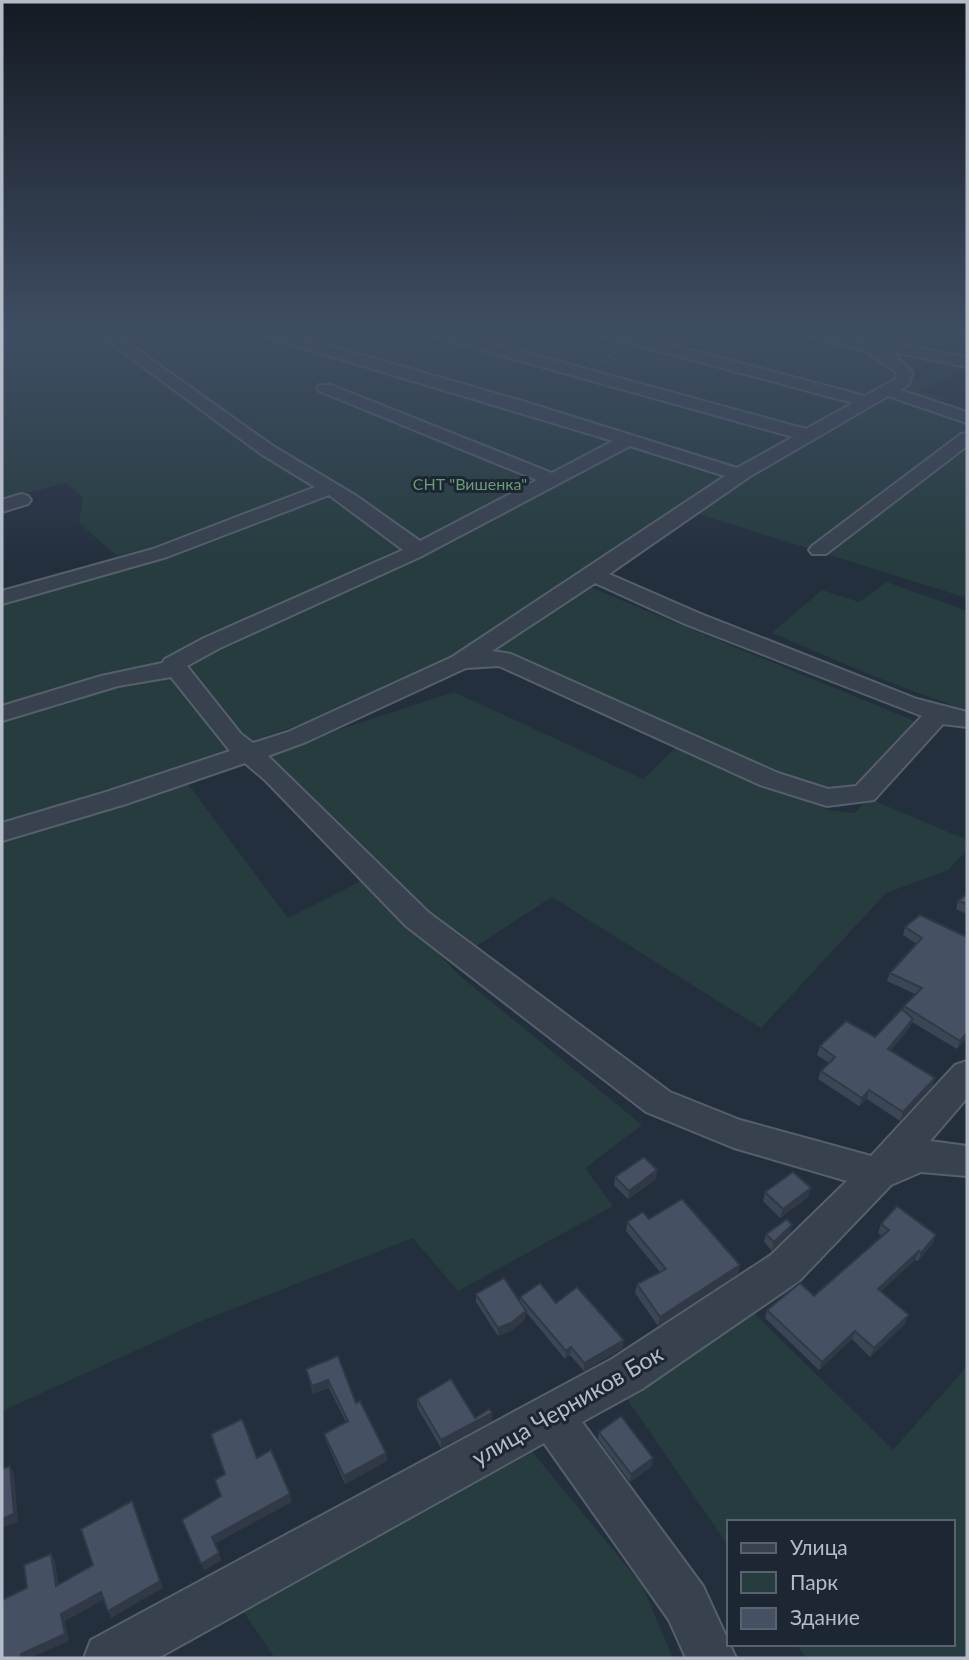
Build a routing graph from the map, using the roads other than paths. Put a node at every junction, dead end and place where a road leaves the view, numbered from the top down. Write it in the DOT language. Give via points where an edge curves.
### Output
graph roads {
  1 [pos="210,407"];
  2 [pos="372,407"];
  3 [pos="524,407"];
  4 [pos="707,407"];
  5 [pos="855,407"];
  6 [pos="936,407"];
  7 [pos="967,418"];
  8 [pos="807,435"];
  9 [pos="967,438"];
  10 [pos="627,441"];
  11 [pos="740,475"];
  12 [pos="555,481"];
  13 [pos="328,489"];
  14 [pos="21,500"];
  15 [pos="2,506"];
  16 [pos="819,550"];
  17 [pos="413,553"];
  18 [pos="594,575"];
  19 [pos="2,598"];
  20 [pos="460,662"];
  21 [pos="175,669"];
  22 [pos="2,714"];
  23 [pos="942,714"];
  24 [pos="967,720"];
  25 [pos="248,754"];
  26 [pos="2,832"];
  27 [pos="967,1074"];
  28 [pos="967,1161"];
  29 [pos="878,1174"];
  30 [pos="551,1416"];
  31 [pos="110,1658"];
  32 [pos="711,1658"];
  1 -- 13 [label="street"];
  2 -- 12 [label="street"];
  3 -- 10 [label="street"];
  4 -- 8 [label="street"];
  5 -- 8 [label="street"];
  6 -- 7 [label="street"];
  8 -- 11 [label="street"];
  9 -- 16 [label="street"];
  10 -- 11 [label="street"];
  10 -- 12 [label="street"];
  11 -- 18 [label="street"];
  12 -- 17 [label="street"];
  13 -- 17 [label="street" via="404,539 413,546"];
  13 -- 19 [label="street" via="160,553"];
  14 -- 15 [label="street"];
  17 -- 21 [label="street" via="190,653 173,664"];
  18 -- 20 [label="street"];
  18 -- 23 [label="street" via="742,639"];
  20 -- 23 [label="street" via="503,659 769,779 827,798 864,794"];
  20 -- 25 [label="street" via="297,737"];
  21 -- 22 [label="street"];
  21 -- 25 [label="street"];
  23 -- 24 [label="street"];
  25 -- 26 [label="street"];
  25 -- 29 [label="street" via="334,832 417,919 657,1102 734,1133"];
  27 -- 29 [label="street, улица Черников Бок"];
  28 -- 29 [label="street" via="911,1157"];
  29 -- 30 [label="street, улица Черников Бок" via="785,1268 627,1374"];
  30 -- 31 [label="street, улица Черников Бок"];
  30 -- 32 [label="street" via="686,1603"];
}
